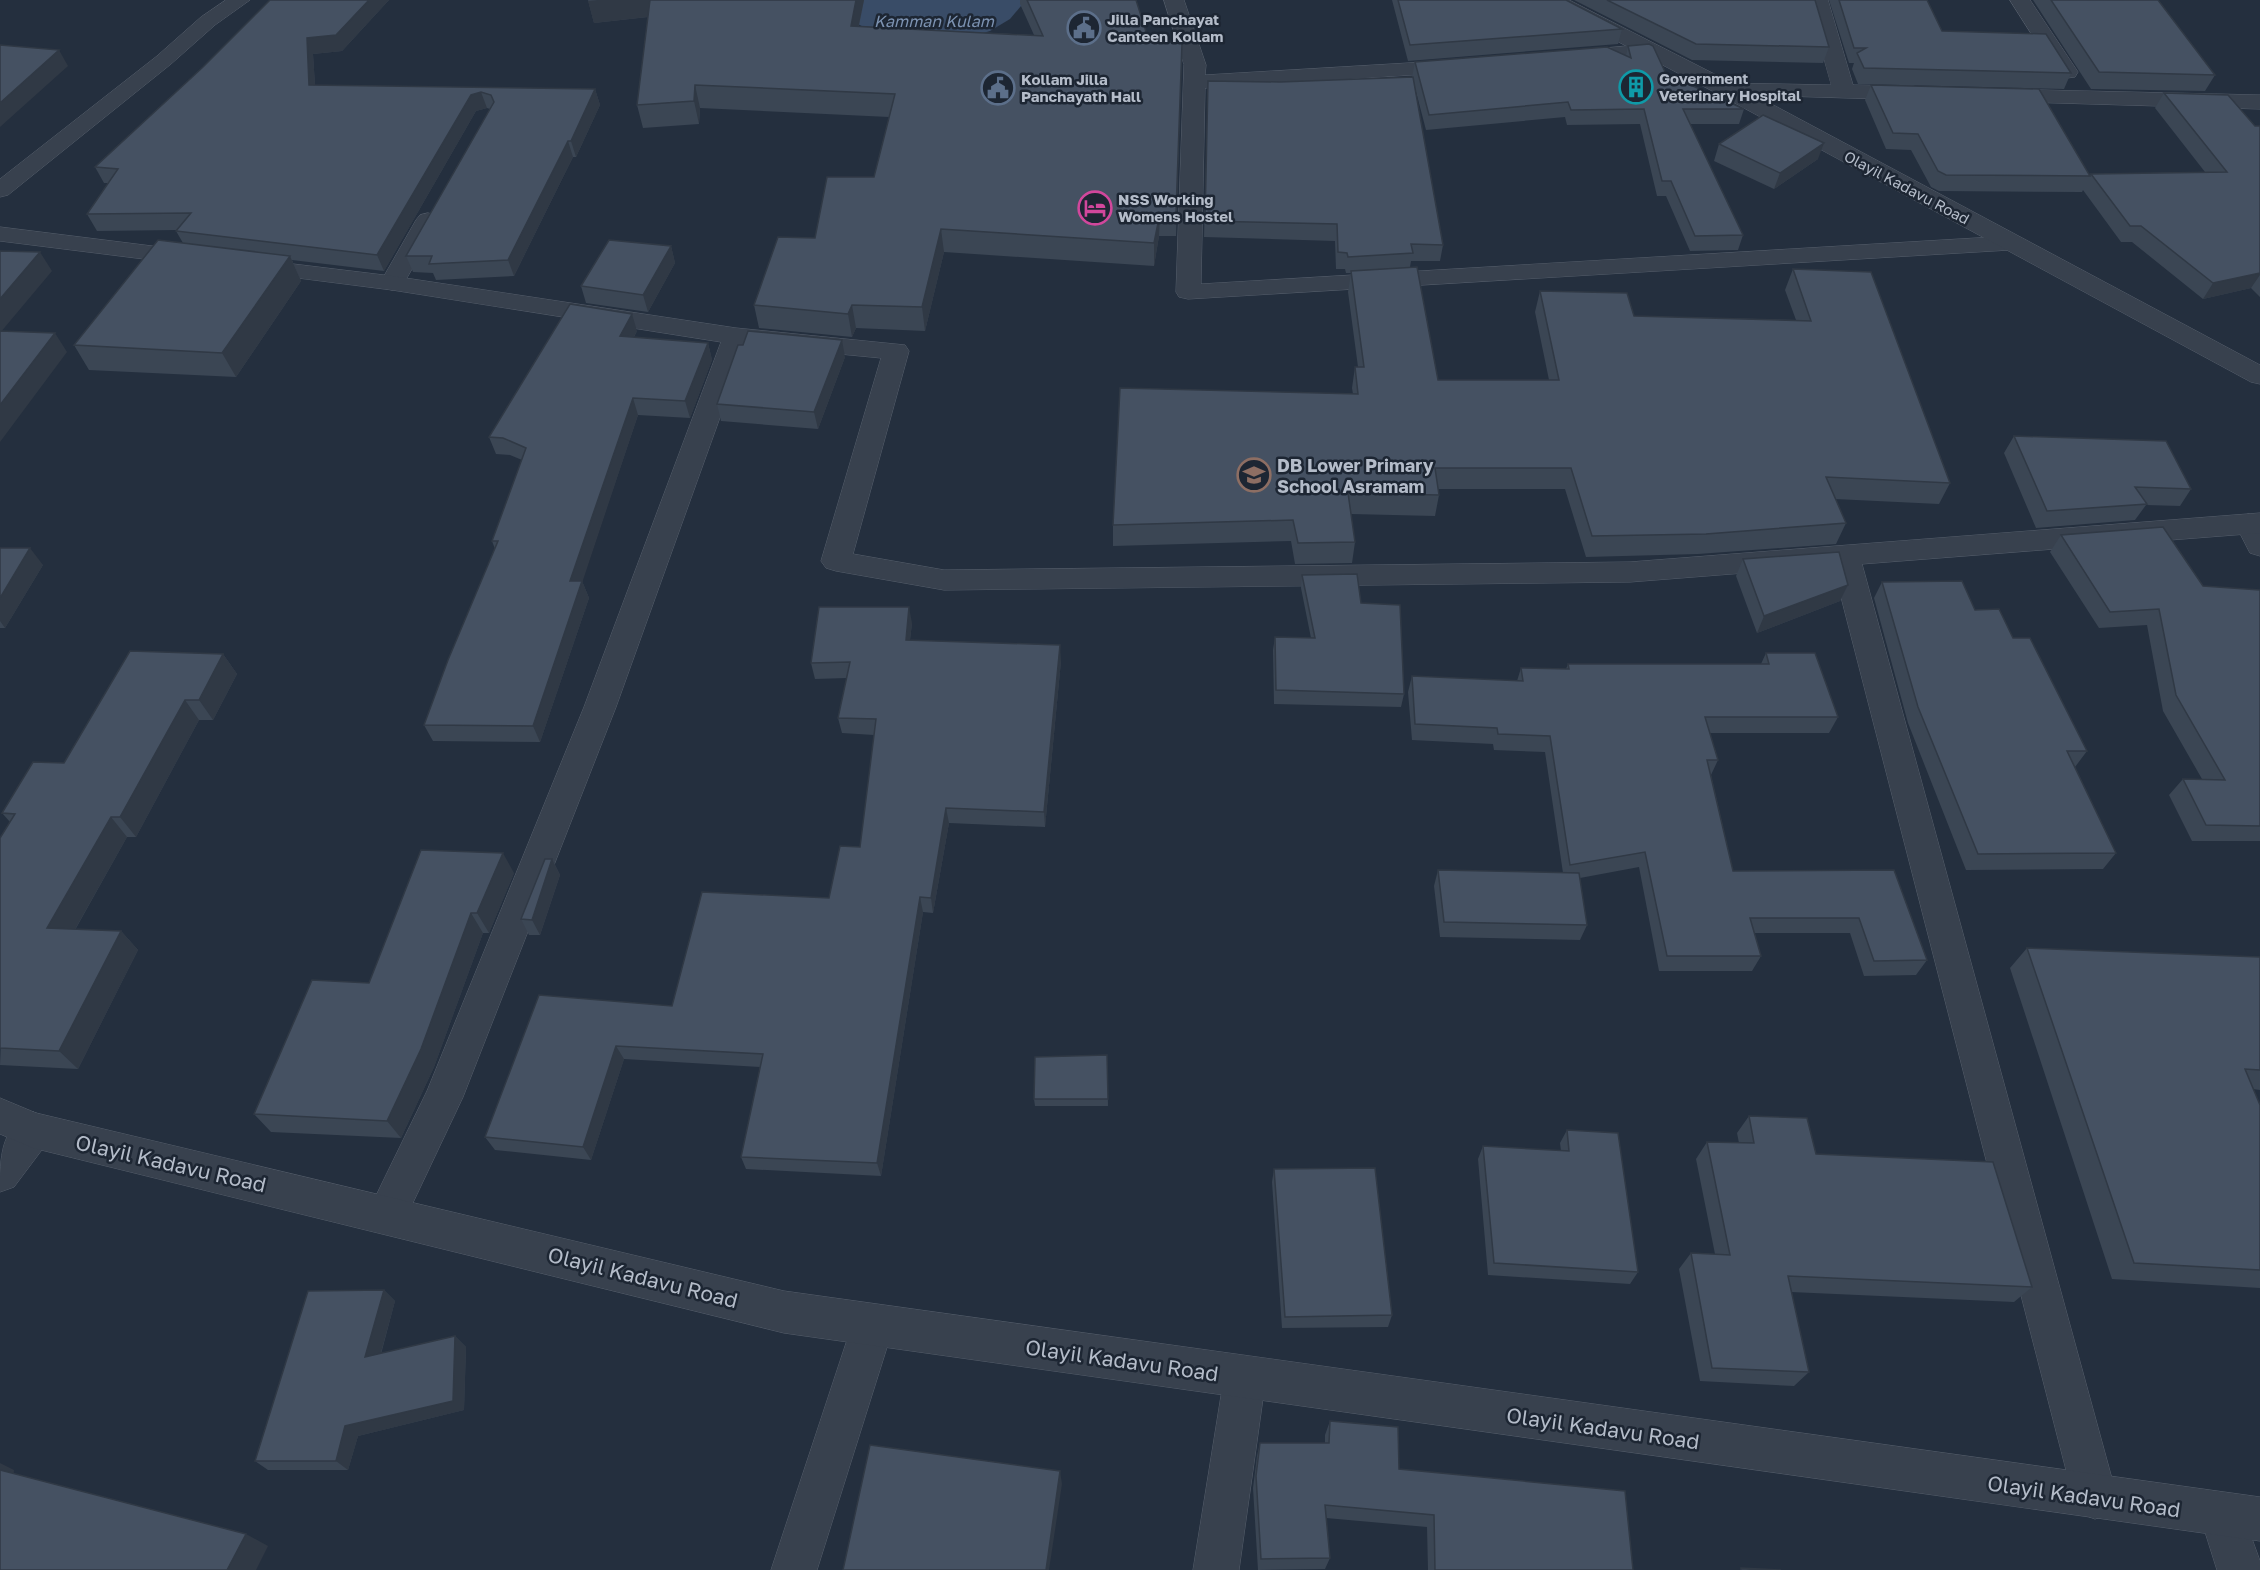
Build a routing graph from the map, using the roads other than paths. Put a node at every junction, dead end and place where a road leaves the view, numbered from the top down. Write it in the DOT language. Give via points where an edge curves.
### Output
graph roads {
  1 [pos="240,0"];
  2 [pos="1174,0"];
  3 [pos="1553,0"];
  4 [pos="1818,0"];
  5 [pos="2020,0"];
  6 [pos="1649,50"];
  7 [pos="1557,58"];
  8 [pos="1477,65"];
  9 [pos="1194,82"];
  10 [pos="1726,88"];
  11 [pos="1844,91"];
  12 [pos="1936,94"];
  13 [pos="1982,95"];
  14 [pos="2084,98"];
  15 [pos="2260,102"];
  16 [pos="0,190"];
  17 [pos="439,200"];
  18 [pos="0,234"];
  19 [pos="2010,243"];
  20 [pos="392,284"];
  21 [pos="736,336"];
  22 [pos="2260,376"];
  23 [pos="2256,531"];
  24 [pos="1845,555"];
  25 [pos="16,1123"];
  26 [pos="0,1174"];
  27 [pos="387,1214"];
  28 [pos="873,1324"];
  29 [pos="1245,1377"];
  30 [pos="2094,1497"];
  31 [pos="2241,1517"];
  32 [pos="794,1570"];
  33 [pos="1216,1570"];
  34 [pos="2240,1570"];
  1 -- 16 [label="street" via="208,21"];
  2 -- 9 [label="street" via="1195,65"];
  3 -- 6 [label="street, Olayil Kadavu Road"];
  4 -- 11 [label="street"];
  5 -- 14 [label="street"];
  6 -- 7 [label="street"];
  6 -- 10 [label="street, Olayil Kadavu Road"];
  8 -- 9 [label="street"];
  9 -- 19 [label="street" via="1188,292"];
  10 -- 11 [label="street"];
  10 -- 19 [label="street, Olayil Kadavu Road"];
  11 -- 12 [label="street"];
  13 -- 14 [label="street"];
  14 -- 15 [label="street"];
  17 -- 20 [label="street"];
  18 -- 20 [label="street"];
  19 -- 22 [label="street, Olayil Kadavu Road"];
  20 -- 21 [label="street"];
  21 -- 24 [label="street" via="896,351 836,561 944,580 1630,572"];
  21 -- 27 [label="street" via="600,707 444,1097"];
  23 -- 24 [label="street"];
  24 -- 30 [label="street"];
  25 -- 26 [label="street"];
  25 -- 27 [label="street, Olayil Kadavu Road"];
  27 -- 28 [label="street, Olayil Kadavu Road" via="784,1311"];
  28 -- 29 [label="street, Olayil Kadavu Road"];
  28 -- 32 [label="street"];
  29 -- 30 [label="street, Olayil Kadavu Road"];
  29 -- 33 [label="street"];
  30 -- 31 [label="street, Olayil Kadavu Road"];
  31 -- 34 [label="street"];
}
